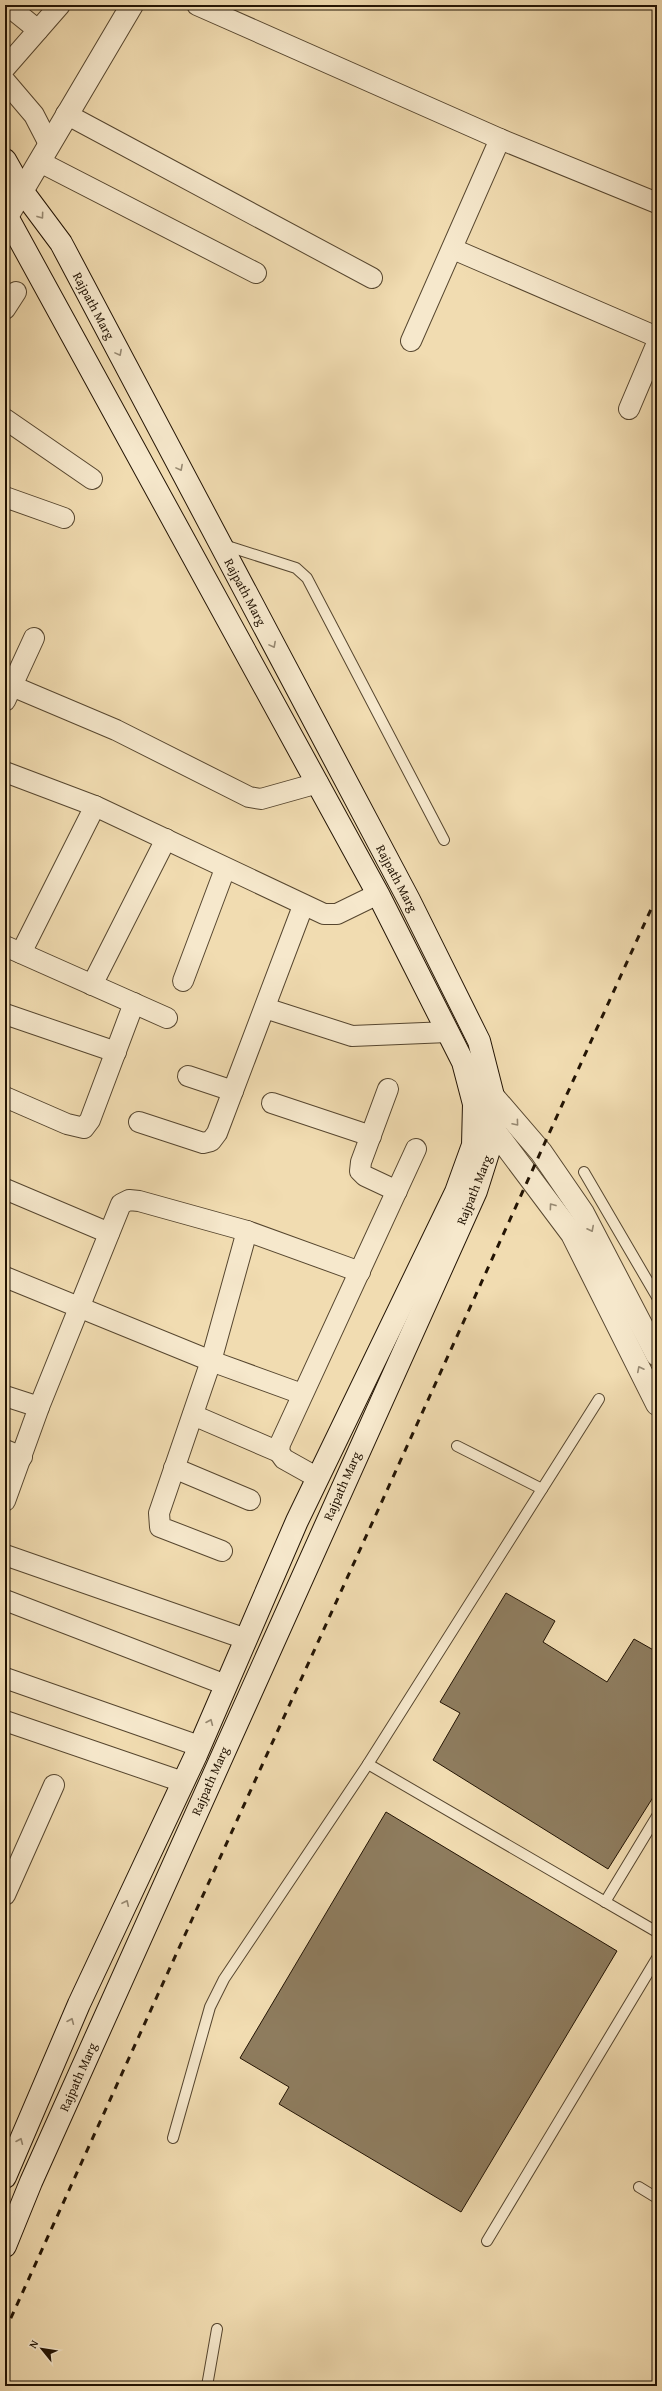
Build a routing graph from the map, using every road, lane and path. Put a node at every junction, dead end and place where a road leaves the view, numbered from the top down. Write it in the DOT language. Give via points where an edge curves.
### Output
graph roads {
  1 [pos="8,5"];
  2 [pos="60,5"];
  3 [pos="132,5"];
  4 [pos="197,5"];
  5 [pos="38,30"];
  6 [pos="5,68"];
  7 [pos="5,81"];
  8 [pos="66,114"];
  9 [pos="500,139"];
  10 [pos="45,153"];
  11 [pos="5,160"];
  12 [pos="23,192"];
  13 [pos="657,203"];
  14 [pos="6,216"];
  15 [pos="453,249"];
  16 [pos="256,273"];
  17 [pos="372,278"];
  18 [pos="16,292"];
  19 [pos="5,309"];
  20 [pos="657,337"];
  21 [pos="411,341"];
  22 [pos="657,343"];
  23 [pos="630,409"];
  24 [pos="5,419"];
  25 [pos="92,479"];
  26 [pos="5,497"];
  27 [pos="64,518"];
  28 [pos="220,544"];
  29 [pos="34,638"];
  30 [pos="7,695"];
  31 [pos="5,772"];
  32 [pos="318,783"];
  33 [pos="95,806"];
  34 [pos="166,839"];
  35 [pos="444,840"];
  36 [pos="225,868"];
  37 [pos="378,894"];
  38 [pos="304,906"];
  39 [pos="11,953"];
  40 [pos="183,981"];
  41 [pos="92,985"];
  42 [pos="134,1003"];
  43 [pos="265,1008"];
  44 [pos="5,1014"];
  45 [pos="168,1018"];
  46 [pos="448,1032"];
  47 [pos="116,1052"];
  48 [pos="188,1076"];
  49 [pos="388,1089"];
  50 [pos="233,1091"];
  51 [pos="5,1097"];
  52 [pos="484,1100"];
  53 [pos="272,1104"];
  54 [pos="139,1122"];
  55 [pos="495,1131"];
  56 [pos="370,1136"];
  57 [pos="416,1149"];
  58 [pos="584,1172"];
  59 [pos="5,1189"];
  60 [pos="397,1191"];
  61 [pos="247,1231"];
  62 [pos="109,1232"];
  63 [pos="360,1272"];
  64 [pos="5,1276"];
  65 [pos="657,1297"];
  66 [pos="78,1308"];
  67 [pos="657,1355"];
  68 [pos="211,1361"];
  69 [pos="302,1394"];
  70 [pos="5,1396"];
  71 [pos="599,1399"];
  72 [pos="657,1404"];
  73 [pos="39,1407"];
  74 [pos="193,1415"];
  75 [pos="456,1446"];
  76 [pos="279,1452"];
  77 [pos="14,1454"];
  78 [pos="174,1468"];
  79 [pos="318,1478"];
  80 [pos="542,1489"];
  81 [pos="250,1500"];
  82 [pos="5,1501"];
  83 [pos="222,1551"];
  84 [pos="5,1555"];
  85 [pos="5,1600"];
  86 [pos="246,1639"];
  87 [pos="5,1678"];
  88 [pos="226,1684"];
  89 [pos="5,1721"];
  90 [pos="200,1746"];
  91 [pos="368,1764"];
  92 [pos="183,1782"];
  93 [pos="54,1785"];
  94 [pos="657,1816"];
  95 [pos="5,1895"];
  96 [pos="605,1902"];
  97 [pos="657,1932"];
  98 [pos="657,1958"];
  99 [pos="173,2138"];
  100 [pos="5,2177"];
  101 [pos="639,2187"];
  102 [pos="657,2198"];
  103 [pos="487,2241"];
  104 [pos="5,2246"];
  105 [pos="217,2329"];
  106 [pos="207,2386"];
  1 -- 5 [label="street"];
  2 -- 5 [label="street"];
  3 -- 8 [label="main road"];
  4 -- 9 [label="street"];
  5 -- 6 [label="street"];
  7 -- 10 [label="street" via="34,115"];
  8 -- 10 [label="main road"];
  8 -- 17 [label="street"];
  9 -- 13 [label="street"];
  9 -- 15 [label="street"];
  10 -- 12 [label="main road"];
  10 -- 16 [label="street"];
  11 -- 12 [label="main road, Rajpath Marg"];
  12 -- 14 [label="main road"];
  12 -- 28 [label="main road, Rajpath Marg, one-way" via="61,243"];
  14 -- 32 [label="main road, Rajpath Marg"];
  15 -- 20 [label="street"];
  15 -- 21 [label="street"];
  18 -- 19 [label="street"];
  22 -- 23 [label="street"];
  24 -- 25 [label="street"];
  26 -- 27 [label="street"];
  28 -- 35 [label="lane" via="296,568 307,578"];
  28 -- 52 [label="main road, Rajpath Marg, one-way" via="409,900 479,1041"];
  29 -- 30 [label="street"];
  30 -- 32 [label="street" via="116,730 249,797 261,799"];
  31 -- 33 [label="street"];
  32 -- 37 [label="main road, Rajpath Marg"];
  33 -- 34 [label="street"];
  33 -- 39 [label="street"];
  34 -- 36 [label="street"];
  34 -- 41 [label="street"];
  36 -- 38 [label="street"];
  36 -- 40 [label="street"];
  37 -- 38 [label="street" via="337,914 324,914"];
  37 -- 46 [label="main road, Rajpath Marg"];
  38 -- 43 [label="street"];
  39 -- 41 [label="street"];
  41 -- 42 [label="street"];
  42 -- 45 [label="street"];
  42 -- 47 [label="street"];
  43 -- 46 [label="street" via="352,1036"];
  43 -- 50 [label="street"];
  44 -- 47 [label="street"];
  46 -- 52 [label="main road, Rajpath Marg"];
  47 -- 51 [label="street" via="90,1120 84,1128 72,1126"];
  48 -- 50 [label="street"];
  49 -- 56 [label="street"];
  50 -- 54 [label="street" via="217,1133 211,1141 203,1143"];
  52 -- 55 [label="main road, Rajpath Marg"];
  52 -- 67 [label="main road, Rajpath Marg, one-way" via="541,1152 583,1213"];
  52 -- 79 [label="main road, Rajpath Marg" via="473,1145 456,1192"];
  53 -- 56 [label="street"];
  72 -- 55 [label="main road, one-way" via="572,1234"];
  55 -- 104 [label="main road, Rajpath Marg" via="476,1191 31,2182"];
  56 -- 60 [label="street" via="360,1171 365,1176"];
  57 -- 60 [label="street"];
  58 -- 65 [label="lane"];
  59 -- 62 [label="street"];
  60 -- 63 [label="street"];
  61 -- 62 [label="street" via="129,1200 122,1204"];
  61 -- 63 [label="street"];
  61 -- 68 [label="street"];
  62 -- 66 [label="street"];
  63 -- 69 [label="street"];
  64 -- 66 [label="street"];
  66 -- 68 [label="street"];
  66 -- 73 [label="street"];
  68 -- 69 [label="street"];
  68 -- 74 [label="street"];
  69 -- 76 [label="street" via="280,1444"];
  70 -- 73 [label="street"];
  71 -- 80 [label="lane"];
  73 -- 77 [label="street"];
  74 -- 76 [label="street"];
  74 -- 78 [label="street"];
  75 -- 80 [label="lane"];
  76 -- 79 [label="street" via="284,1459"];
  77 -- 82 [label="street"];
  78 -- 81 [label="street"];
  78 -- 83 [label="street" via="159,1513 160,1527"];
  79 -- 86 [label="main road, Rajpath Marg"];
  80 -- 91 [label="lane"];
  84 -- 86 [label="street"];
  85 -- 88 [label="street"];
  86 -- 88 [label="main road, Rajpath Marg"];
  87 -- 90 [label="street"];
  90 -- 88 [label="main road, Rajpath Marg, one-way"];
  89 -- 92 [label="street"];
  90 -- 92 [label="main road, Rajpath Marg"];
  91 -- 96 [label="lane"];
  91 -- 99 [label="lane" via="224,1979 210,2007"];
  100 -- 92 [label="main road, Rajpath Marg, one-way" via="78,2004"];
  93 -- 95 [label="street"];
  94 -- 96 [label="lane"];
  96 -- 97 [label="lane"];
  98 -- 103 [label="lane"];
  101 -- 102 [label="lane"];
  105 -- 106 [label="lane"];
}
